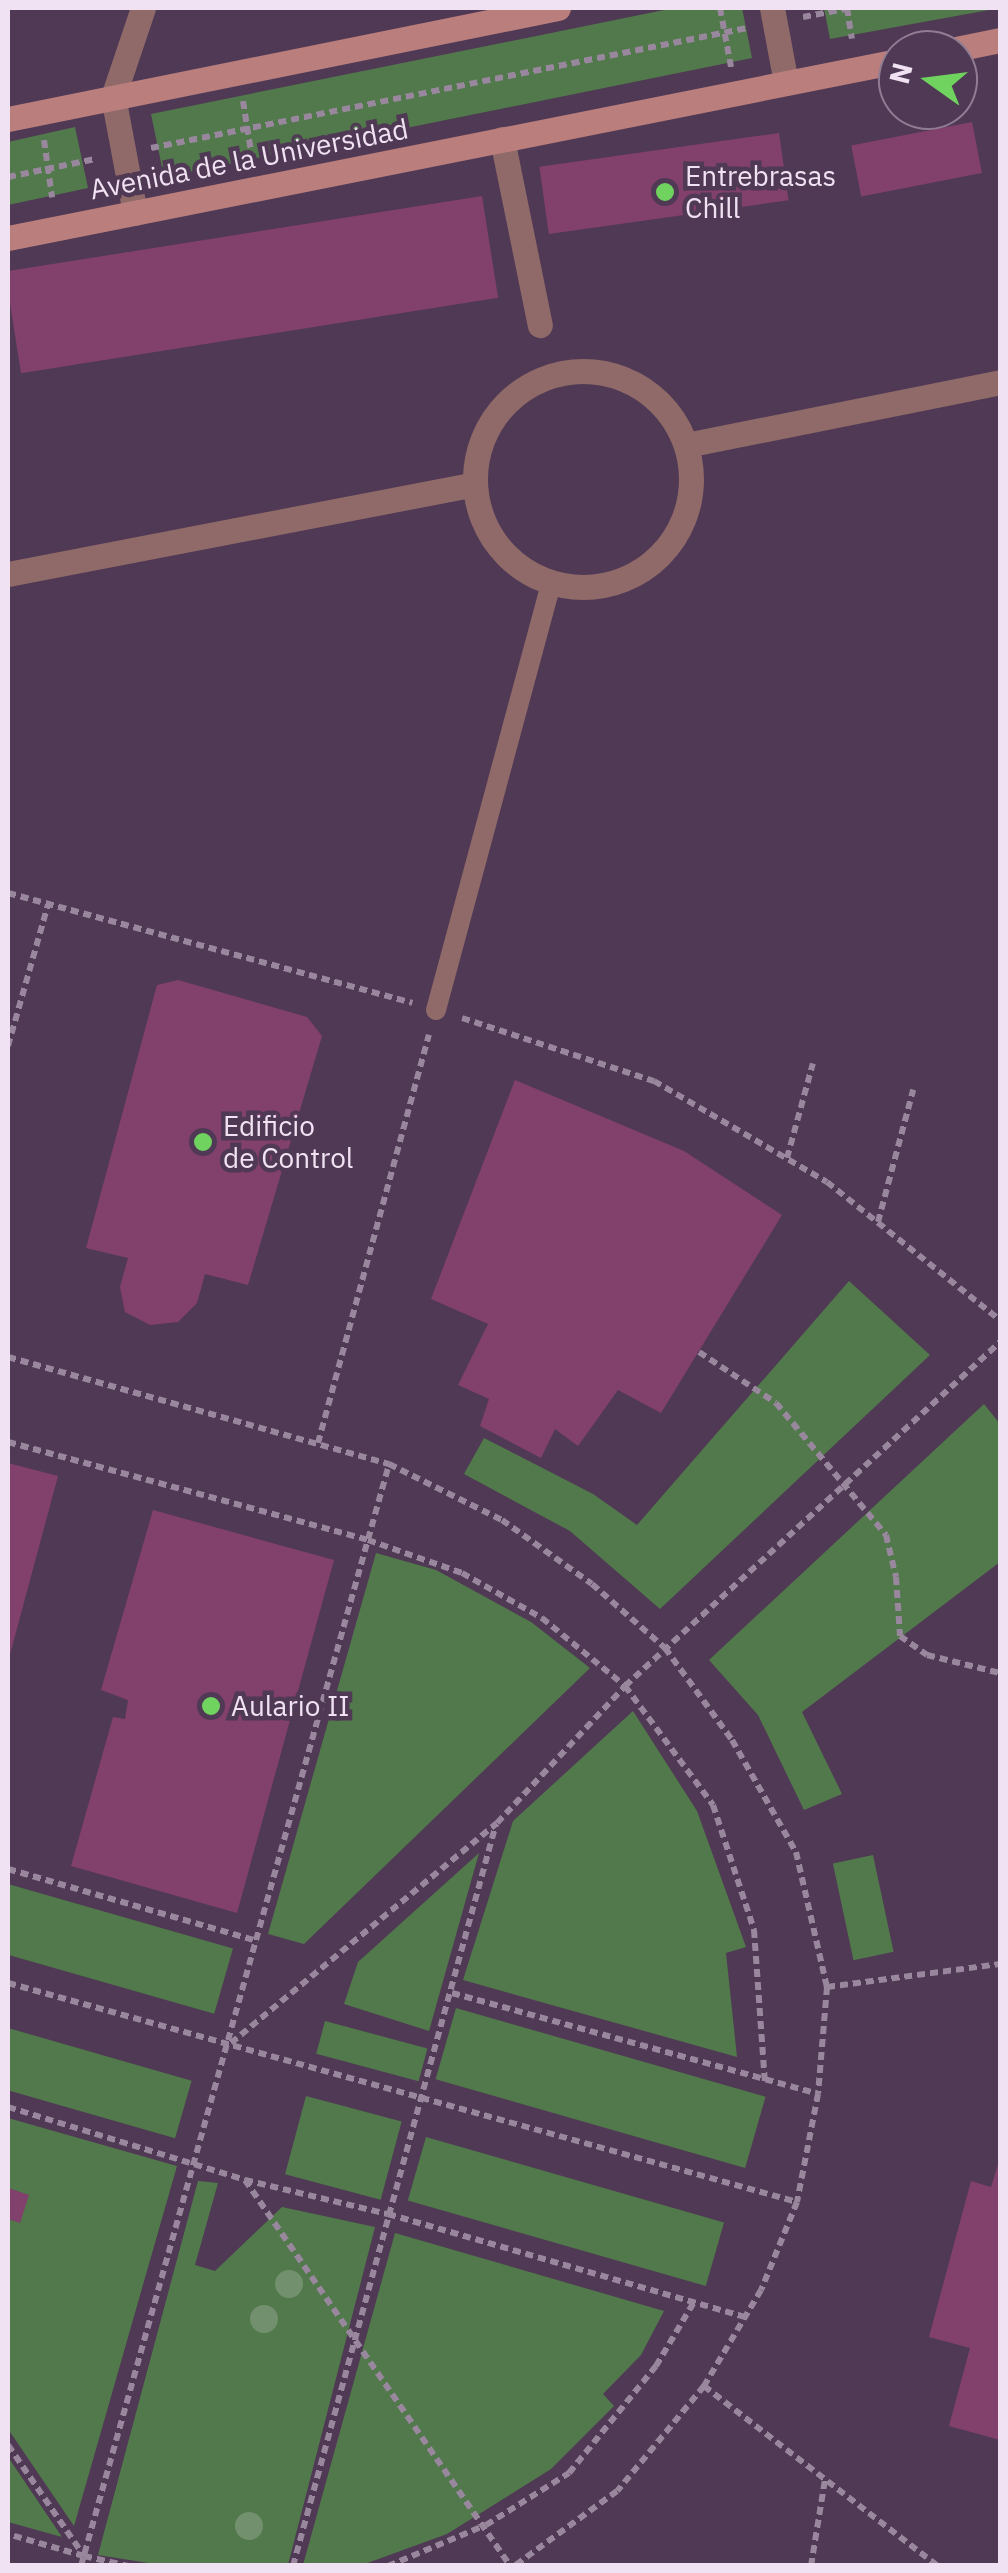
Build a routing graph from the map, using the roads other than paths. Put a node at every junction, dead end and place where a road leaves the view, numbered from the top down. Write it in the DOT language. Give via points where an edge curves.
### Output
graph roads {
  1 [pos="143,8"];
  2 [pos="558,8"];
  3 [pos="774,15"];
  4 [pos="878,65"];
  5 [pos="786,83"];
  6 [pos="113,97"];
  7 [pos="8,119"];
  8 [pos="502,140"];
  9 [pos="134,213"];
  10 [pos="8,238"];
  11 [pos="540,325"];
  12 [pos="1000,382"];
  13 [pos="686,445"];
  14 [pos="474,484"];
  15 [pos="8,574"];
  16 [pos="551,583"];
  17 [pos="436,1010"];
  1 -- 6 [label="street"];
  2 -- 6 [label="main road"];
  3 -- 5 [label="street"];
  4 -- 5 [label="main road, Avenida de la Universidad"];
  5 -- 8 [label="main road, Avenida de la Universidad"];
  6 -- 7 [label="main road"];
  6 -- 9 [label="street"];
  8 -- 9 [label="main road, Avenida de la Universidad"];
  8 -- 11 [label="street"];
  9 -- 10 [label="main road, Avenida de la Universidad"];
  12 -- 13 [label="street"];
  13 -- 14 [label="street" via="670,414 646,390 614,374 547,376 516,392 493,418 478,449"];
  13 -- 16 [label="street" via="692,478 687,512 660,554 618,582 584,588"];
  14 -- 15 [label="street"];
  14 -- 16 [label="street" via="497,546 521,569"];
  16 -- 17 [label="lane"];
}
